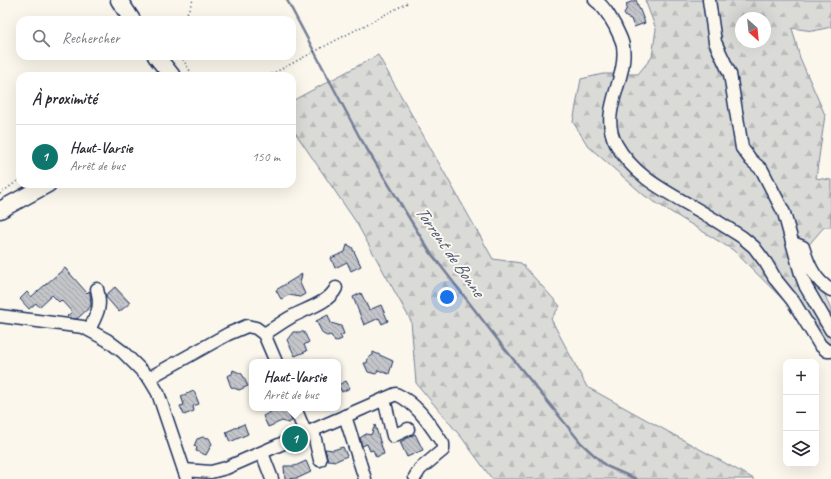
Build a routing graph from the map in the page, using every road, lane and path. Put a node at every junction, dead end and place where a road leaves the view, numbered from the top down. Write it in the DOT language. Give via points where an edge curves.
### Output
graph roads {
  1 [pos="119,0"];
  2 [pos="193,0"];
  3 [pos="595,0"];
  4 [pos="709,0"];
  5 [pos="409,2"];
  6 [pos="129,16"];
  7 [pos="186,16"];
  8 [pos="183,60"];
  9 [pos="191,72"];
  10 [pos="276,72"];
  11 [pos="16,183"];
  12 [pos="41,188"];
  13 [pos="0,194"];
  14 [pos="0,210"];
  15 [pos="793,242"];
  16 [pos="336,288"];
  17 [pos="97,289"];
  18 [pos="831,290"];
  19 [pos="0,316"];
  20 [pos="89,330"];
  21 [pos="831,330"];
  22 [pos="264,334"];
  23 [pos="831,351"];
  24 [pos="275,359"];
  25 [pos="149,378"];
  26 [pos="384,399"];
  27 [pos="297,411"];
  28 [pos="345,416"];
  29 [pos="408,429"];
  30 [pos="309,433"];
  31 [pos="262,453"];
  32 [pos="320,460"];
  33 [pos="186,474"];
  34 [pos="204,476"];
  35 [pos="415,477"];
  36 [pos="272,479"];
  37 [pos="365,479"];
  1 -- 6 [label="main road"];
  2 -- 7 [label="path"];
  3 -- 23 [label="street" via="612,21 623,46 618,86 609,117 610,131 623,155 633,167 659,188 742,237 754,247 793,301 820,345"];
  4 -- 15 [label="street" via="715,42 730,74 742,148 762,170 774,192"];
  5 -- 10 [label="path"];
  8 -- 9 [label="path"];
  11 -- 13 [label="path"];
  12 -- 14 [label="main road"];
  15 -- 18 [label="street" via="803,247 808,264 822,285"];
  15 -- 21 [label="street" via="806,287"];
  16 -- 22 [label="street" via="326,300"];
  17 -- 20 [label="street" via="100,302"];
  19 -- 20 [label="street" via="58,322"];
  20 -- 25 [label="street" via="123,352"];
  22 -- 24 [label="street"];
  22 -- 25 [label="street" via="256,328 247,326"];
  25 -- 33 [label="street" via="158,393"];
  26 -- 28 [label="street"];
  26 -- 29 [label="street" via="393,436"];
  26 -- 35 [label="street" via="396,394 407,399 419,410 443,444 443,450 420,469"];
  27 -- 30 [label="street"];
  28 -- 30 [label="street"];
  28 -- 37 [label="street"];
  30 -- 31 [label="street"];
  30 -- 32 [label="street"];
  31 -- 34 [label="street"];
  31 -- 36 [label="street"];
  33 -- 34 [label="street"];
}
